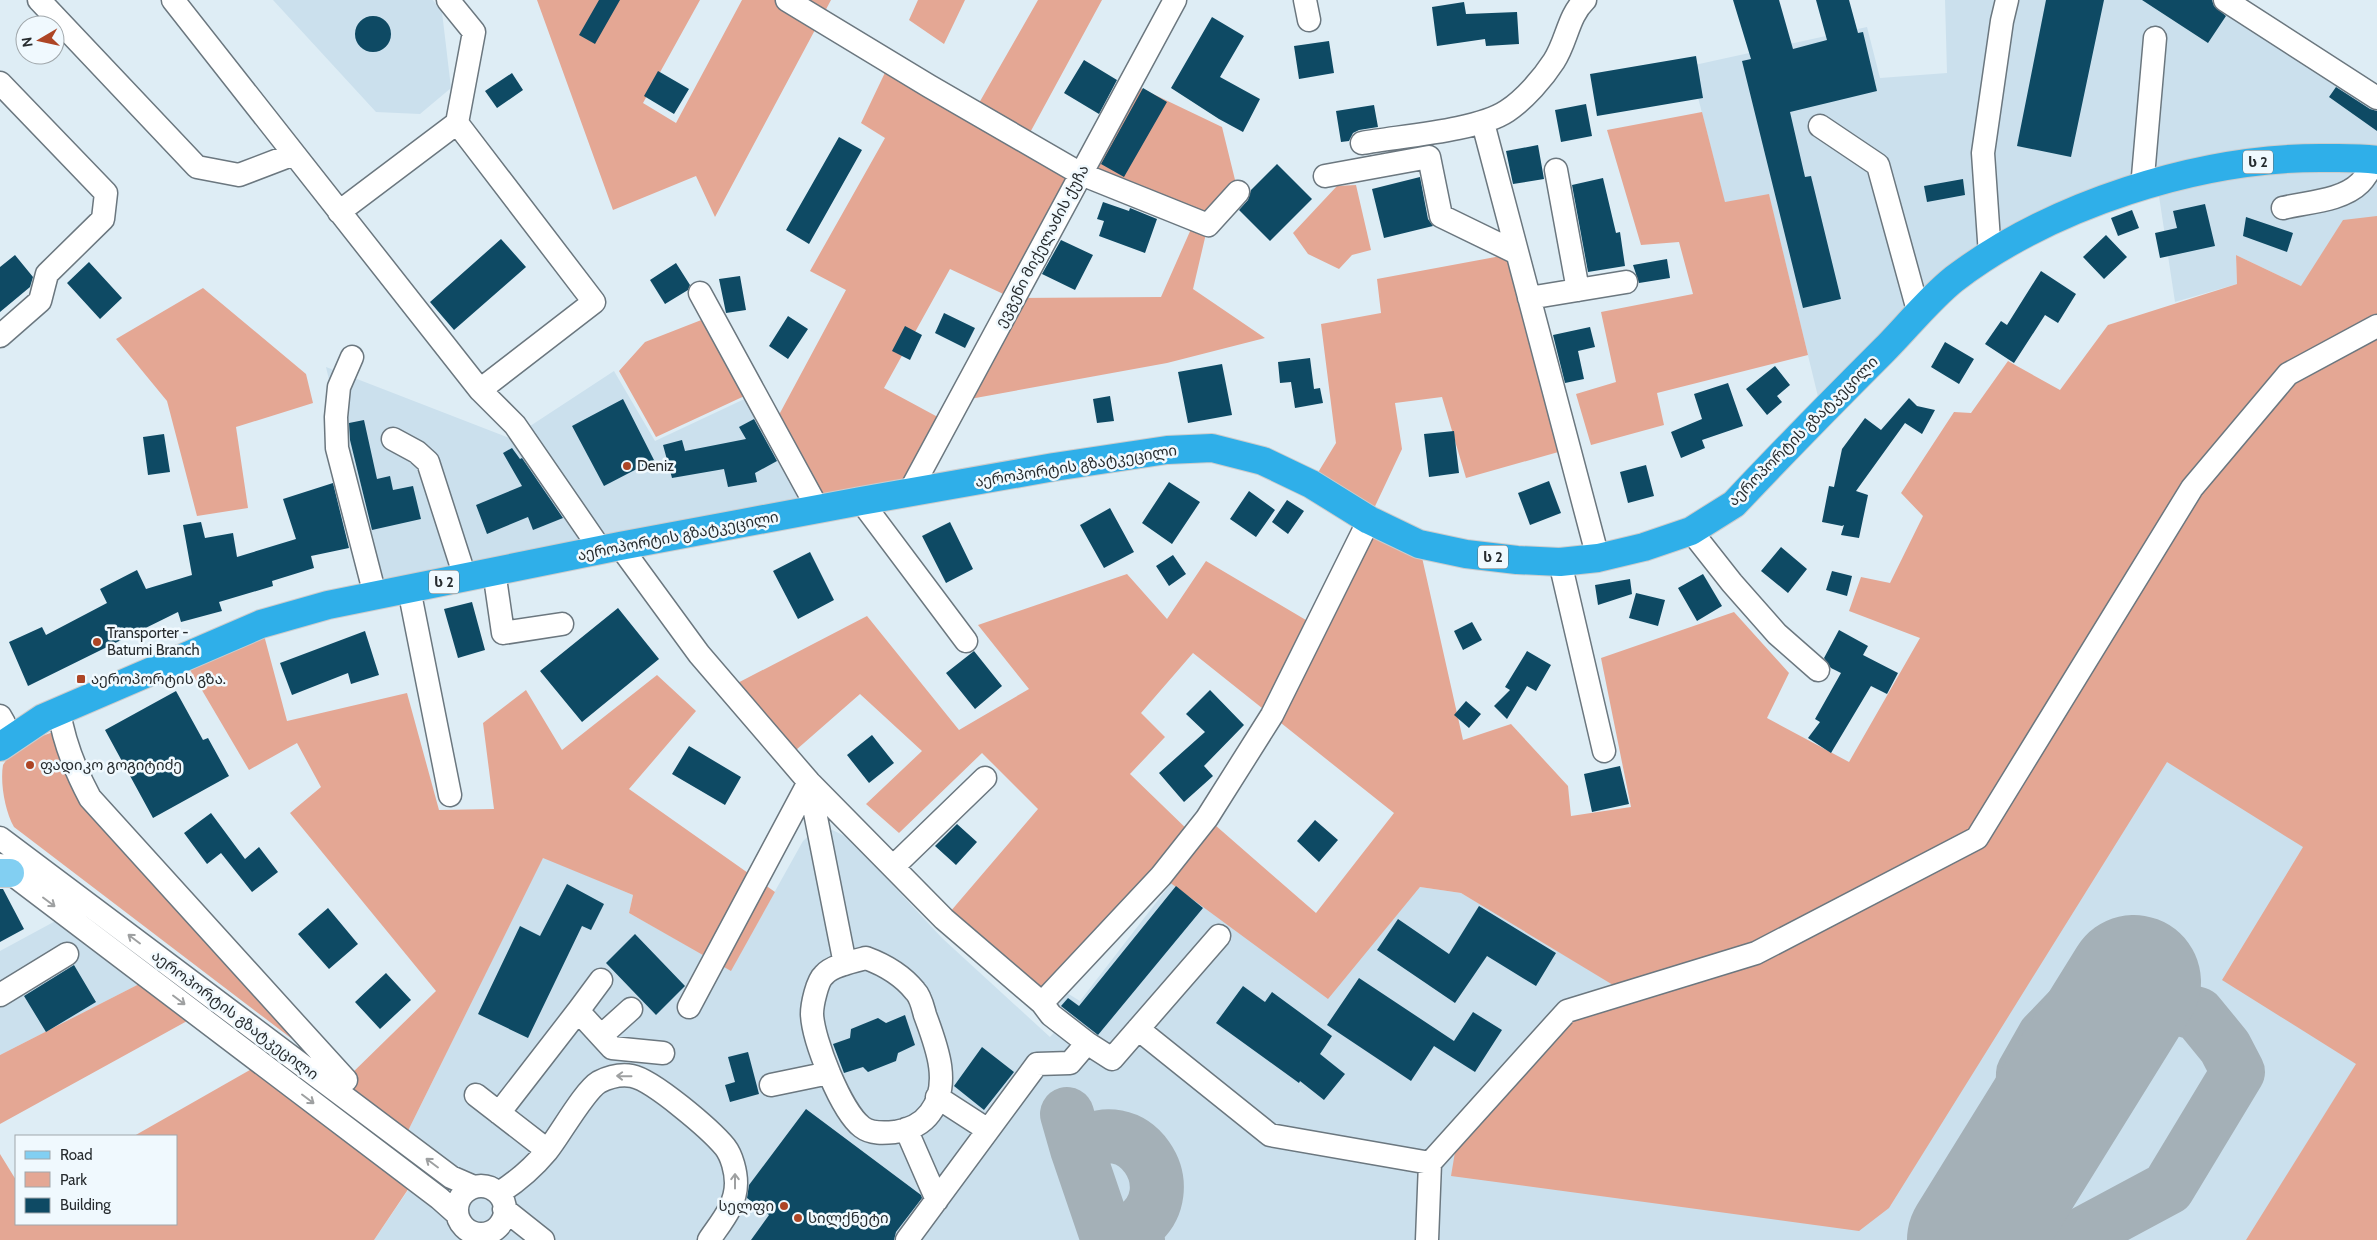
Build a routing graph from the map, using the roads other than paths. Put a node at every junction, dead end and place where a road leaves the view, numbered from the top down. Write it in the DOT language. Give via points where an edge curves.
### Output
graph roads {
  1 [pos="39,0"];
  2 [pos="172,0"];
  3 [pos="448,0"];
  4 [pos="787,0"];
  5 [pos="1175,0"];
  6 [pos="1585,0"];
  7 [pos="2007,0"];
  8 [pos="2225,0"];
  9 [pos="2155,38"];
  10 [pos="0,83"];
  11 [pos="2377,98"];
  12 [pos="458,123"];
  13 [pos="1483,123"];
  14 [pos="1820,126"];
  15 [pos="1362,142"];
  16 [pos="294,154"];
  17 [pos="2376,160"];
  18 [pos="1556,170"];
  19 [pos="1081,174"];
  20 [pos="1325,176"];
  21 [pos="2142,188"];
  22 [pos="1238,192"];
  23 [pos="2283,208"];
  24 [pos="343,216"];
  25 [pos="1517,253"];
  26 [pos="1990,255"];
  27 [pos="1626,282"];
  28 [pos="1578,290"];
  29 [pos="700,293"];
  30 [pos="1529,298"];
  31 [pos="1919,314"];
  32 [pos="2377,326"];
  33 [pos="0,336"];
  34 [pos="352,357"];
  35 [pos="480,390"];
  36 [pos="394,440"];
  37 [pos="909,492"];
  38 [pos="862,501"];
  39 [pos="818,509"];
  40 [pos="1369,520"];
  41 [pos="1691,531"];
  42 [pos="611,548"];
  43 [pos="1598,558"];
  44 [pos="1560,562"];
  45 [pos="494,572"];
  46 [pos="465,577"];
  47 [pos="409,589"];
  48 [pos="376,595"];
  49 [pos="562,624"];
  50 [pos="966,641"];
  51 [pos="1818,670"];
  52 [pos="51,714"];
  53 [pos="1,728"];
  54 [pos="1604,751"];
  55 [pos="985,778"];
  56 [pos="809,782"];
  57 [pos="450,795"];
  58 [pos="0,838"];
  59 [pos="894,867"];
  60 [pos="4,870"];
  61 [pos="1219,936"];
  62 [pos="67,954"];
  63 [pos="845,964"];
  64 [pos="601,980"];
  65 [pos="0,995"];
  66 [pos="689,1007"];
  67 [pos="632,1009"];
  68 [pos="1047,1009"];
  69 [pos="578,1010"];
  70 [pos="1138,1029"];
  71 [pos="602,1036"];
  72 [pos="1087,1043"];
  73 [pos="664,1053"];
  74 [pos="829,1072"];
  75 [pos="346,1080"];
  76 [pos="771,1085"];
  77 [pos="476,1095"];
  78 [pos="937,1097"];
  79 [pos="499,1113"];
  80 [pos="906,1129"];
  81 [pos="988,1130"];
  82 [pos="547,1150"];
  83 [pos="1430,1163"];
  84 [pos="474,1186"];
  85 [pos="937,1200"];
  86 [pos="501,1201"];
  87 [pos="457,1214"];
  88 [pos="481,1236"];
  89 [pos="543,1240"];
  90 [pos="708,1240"];
  91 [pos="906,1240"];
  92 [pos="1427,1240"];
  1 -- 16 [label="street" via="197,167 239,175"];
  2 -- 16 [label="street"];
  3 -- 12 [label="street" via="474,32"];
  4 -- 19 [label="street"];
  5 -- 19 [label="street, ევგენი მიქელაძის ქუჩა"];
  6 -- 13 [label="street" via="1577,8 1554,60 1532,89 1508,111"];
  7 -- 26 [label="street" via="1983,153"];
  8 -- 11 [label="street"];
  9 -- 21 [label="street"];
  10 -- 33 [label="street" via="106,192 103,219 47,274 40,301"];
  12 -- 24 [label="street"];
  12 -- 35 [label="street" via="594,302"];
  13 -- 15 [label="street"];
  13 -- 25 [label="street"];
  14 -- 31 [label="street" via="1878,165"];
  16 -- 24 [label="street"];
  17 -- 21 [label="highway, აეროპორტის გზატკეცილი / ს 2" via="2291,158 2225,165"];
  17 -- 23 [label="street" via="2356,187 2336,196"];
  18 -- 28 [label="street"];
  19 -- 22 [label="street" via="1208,225"];
  19 -- 37 [label="street, ევგენი მიქელაძის ქუჩა"];
  20 -- 25 [label="street" via="1429,157 1441,216"];
  21 -- 26 [label="highway, აეროპორტის გზატკეცილი / ს 2" via="2089,205 2015,239"];
  24 -- 35 [label="street"];
  25 -- 30 [label="street"];
  26 -- 31 [label="highway, აეროპორტის გზატკეცილი / ს 2" via="1953,280"];
  27 -- 28 [label="street"];
  28 -- 30 [label="street"];
  29 -- 39 [label="street"];
  30 -- 43 [label="street"];
  31 -- 41 [label="highway, აეროპორტის გზატკეცილი / ს 2" via="1734,504"];
  32 -- 83 [label="street" via="2288,374 2192,488 1977,838 1756,953 1567,1011"];
  34 -- 48 [label="street" via="339,386 338,448"];
  35 -- 42 [label="street" via="515,425"];
  36 -- 46 [label="street" via="428,462"];
  37 -- 38 [label="highway, აეროპორტის გზატკეცილი / ს 2"];
  37 -- 40 [label="highway, აეროპორტის გზატკეცილი / ს 2" via="1158,451 1212,448 1263,461 1311,484"];
  38 -- 39 [label="highway, აეროპორტის გზატკეცილი / ს 2"];
  38 -- 50 [label="street"];
  39 -- 42 [label="highway, აეროპორტის გზატკეცილი / ს 2"];
  40 -- 44 [label="highway, აეროპორტის გზატკეცილი / ს 2" via="1428,546 1466,554"];
  40 -- 68 [label="street" via="1272,715 1207,818"];
  41 -- 43 [label="highway, აეროპორტის გზატკეცილი / ს 2"];
  41 -- 51 [label="street" via="1777,634"];
  42 -- 45 [label="highway, აეროპორტის გზატკეცილი / ს 2"];
  42 -- 56 [label="street"];
  43 -- 44 [label="highway, აეროპორტის გზატკეცილი / ს 2"];
  44 -- 54 [label="street"];
  45 -- 46 [label="highway, აეროპორტის გზატკეცილი / ს 2"];
  45 -- 49 [label="street" via="503,633"];
  46 -- 47 [label="highway, აეროპორტის გზატკეცილი / ს 2"];
  47 -- 48 [label="highway, აეროპორტის გზატკეცილი / ს 2"];
  47 -- 57 [label="street"];
  48 -- 52 [label="highway, აეროპორტის გზატკეცილი / ს 2" via="261,624"];
  52 -- 53 [label="highway, ს 2"];
  52 -- 75 [label="street" via="62,730 73,767 90,798"];
  55 -- 59 [label="street"];
  56 -- 59 [label="street"];
  56 -- 63 [label="street"];
  56 -- 66 [label="street"];
  84 -- 58 [label="street, აეროპორტის გზატკეცილი, one-way" via="451,1177"];
  59 -- 68 [label="street" via="944,919"];
  60 -- 87 [label="street, აეროპორტის გზატკეცილი, one-way"];
  61 -- 70 [label="street"];
  62 -- 65 [label="street"];
  63 -- 74 [label="street" via="824,975 815,995 812,1015"];
  63 -- 78 [label="street" via="866,958 880,963 899,974 917,992 939,1051 941,1089"];
  64 -- 69 [label="street"];
  67 -- 71 [label="street"];
  68 -- 72 [label="street"];
  69 -- 71 [label="street"];
  69 -- 79 [label="street"];
  70 -- 72 [label="street" via="1112,1059"];
  70 -- 83 [label="street" via="1270,1135"];
  71 -- 73 [label="street" via="612,1048"];
  72 -- 81 [label="street" via="1070,1063 1036,1064"];
  74 -- 76 [label="street"];
  74 -- 80 [label="street" via="834,1088 862,1128 879,1133"];
  77 -- 79 [label="street"];
  78 -- 80 [label="street" via="931,1112 915,1126"];
  78 -- 81 [label="street"];
  79 -- 82 [label="street"];
  80 -- 85 [label="street"];
  81 -- 85 [label="street"];
  82 -- 86 [label="street"];
  90 -- 82 [label="street, one-way" via="730,1210 734,1199 736,1184 732,1161 726,1148 676,1101 647,1082 632,1076 614,1076 598,1082 586,1093"];
  83 -- 92 [label="street"];
  84 -- 86 [label="street, აეროპორტის გზატკეცილი" via="490,1187"];
  84 -- 87 [label="street" via="462,1194"];
  85 -- 91 [label="street"];
  86 -- 88 [label="street, აეროპორტის გზატკეცილი" via="502,1222 492,1233"];
  86 -- 89 [label="street" via="509,1216"];
  87 -- 88 [label="street, აეროპორტის გზატკეცილი" via="461,1224"];
}
